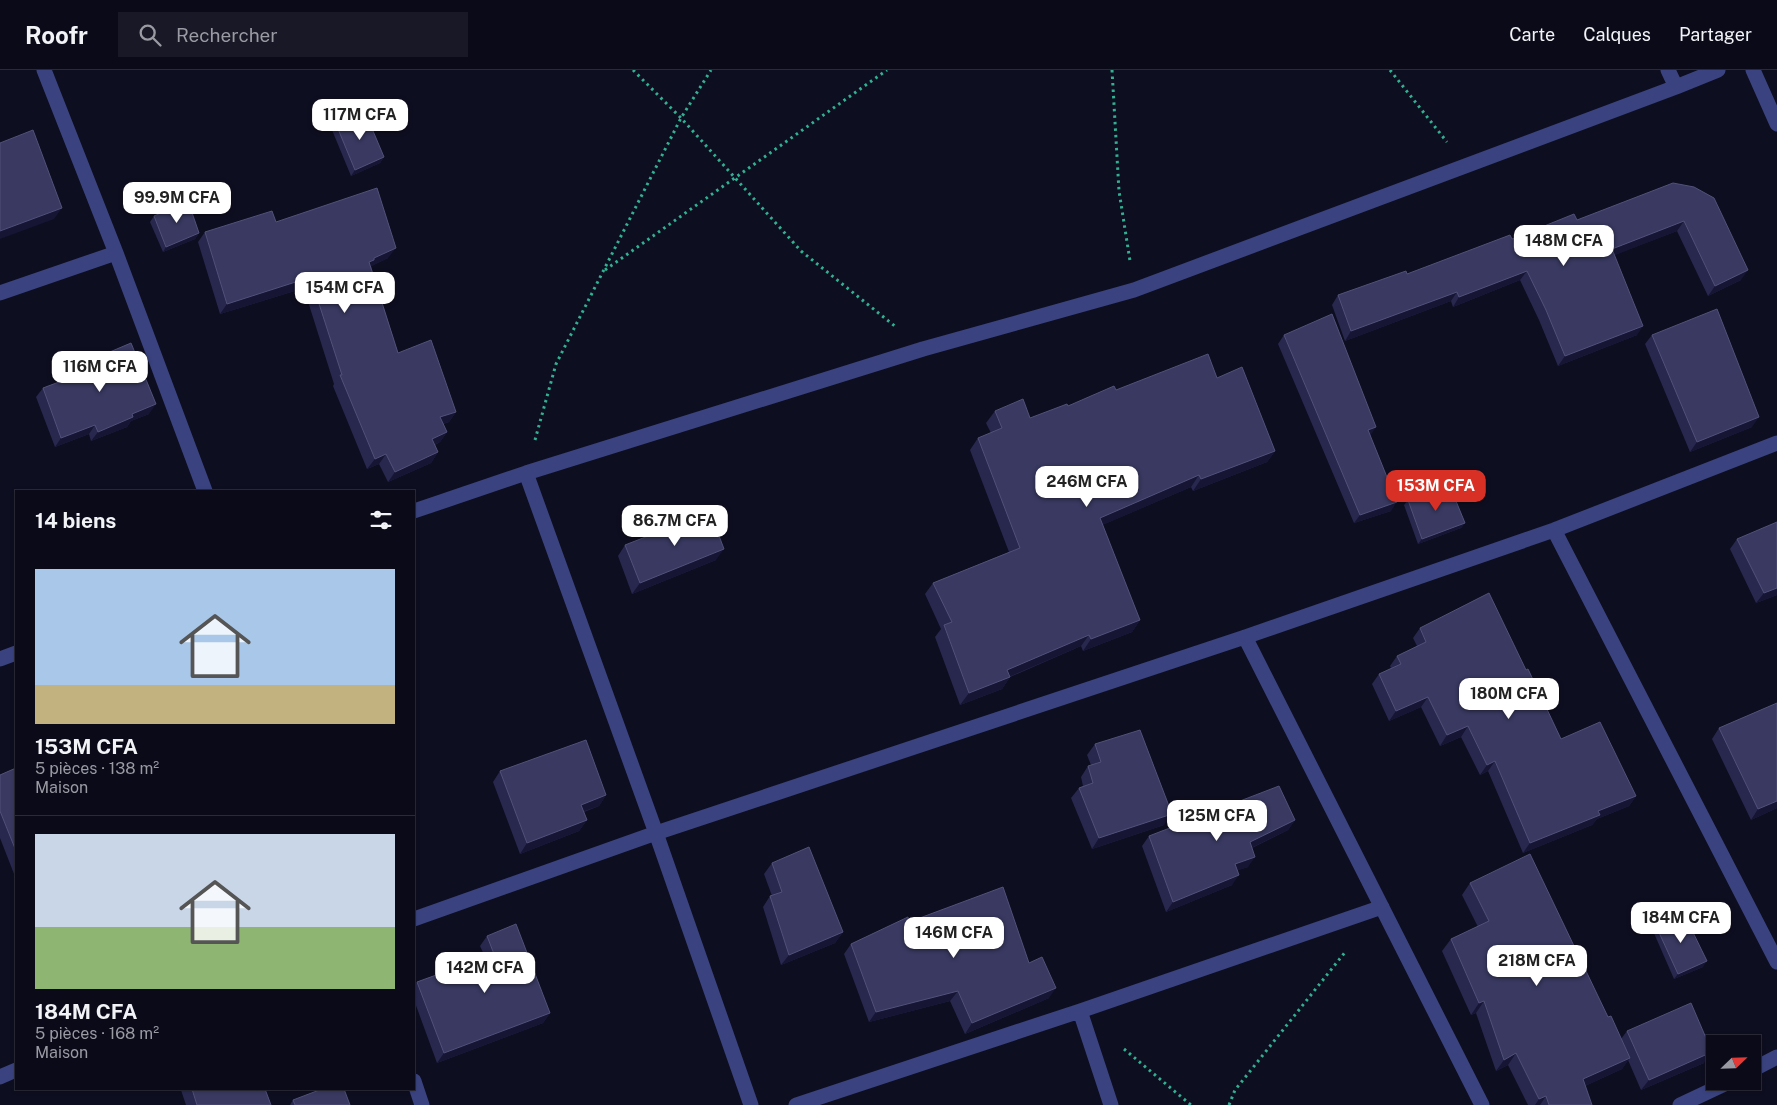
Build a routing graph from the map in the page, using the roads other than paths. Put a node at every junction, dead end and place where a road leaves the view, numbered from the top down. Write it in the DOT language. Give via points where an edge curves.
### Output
graph roads {
  1 [pos="44,70"];
  2 [pos="1668,70"];
  3 [pos="1718,70"];
  4 [pos="1753,70"];
  5 [pos="1676,87"];
  6 [pos="1777,124"];
  7 [pos="116,253"];
  8 [pos="0,292"];
  9 [pos="1777,443"];
  10 [pos="526,473"];
  11 [pos="205,490"];
  12 [pos="415,511"];
  13 [pos="1554,530"];
  14 [pos="1245,637"];
  15 [pos="15,653"];
  16 [pos="0,659"];
  17 [pos="656,833"];
  18 [pos="1382,907"];
  19 [pos="415,919"];
  20 [pos="1777,962"];
  21 [pos="1080,1011"];
  22 [pos="1777,1057"];
  23 [pos="1761,1065"];
  24 [pos="15,1070"];
  25 [pos="0,1077"];
  26 [pos="415,1084"];
  27 [pos="1712,1090"];
  28 [pos="422,1105"];
  29 [pos="751,1105"];
  30 [pos="796,1105"];
  31 [pos="1111,1105"];
  32 [pos="1482,1105"];
  33 [pos="1680,1105"];
  1 -- 7 [label="street"];
  2 -- 5 [label="street"];
  3 -- 5 [label="street"];
  4 -- 6 [label="street"];
  5 -- 10 [label="street" via="1134,290 924,349"];
  7 -- 8 [label="street"];
  7 -- 11 [label="street"];
  9 -- 13 [label="street"];
  10 -- 12 [label="street"];
  10 -- 17 [label="street"];
  13 -- 14 [label="street"];
  13 -- 20 [label="street"];
  14 -- 17 [label="street"];
  14 -- 18 [label="street"];
  15 -- 16 [label="street"];
  17 -- 19 [label="street"];
  17 -- 29 [label="street"];
  18 -- 21 [label="street"];
  18 -- 32 [label="street"];
  21 -- 30 [label="street"];
  21 -- 31 [label="street"];
  22 -- 23 [label="street"];
  24 -- 25 [label="street"];
  26 -- 28 [label="street"];
  27 -- 33 [label="street"];
}
